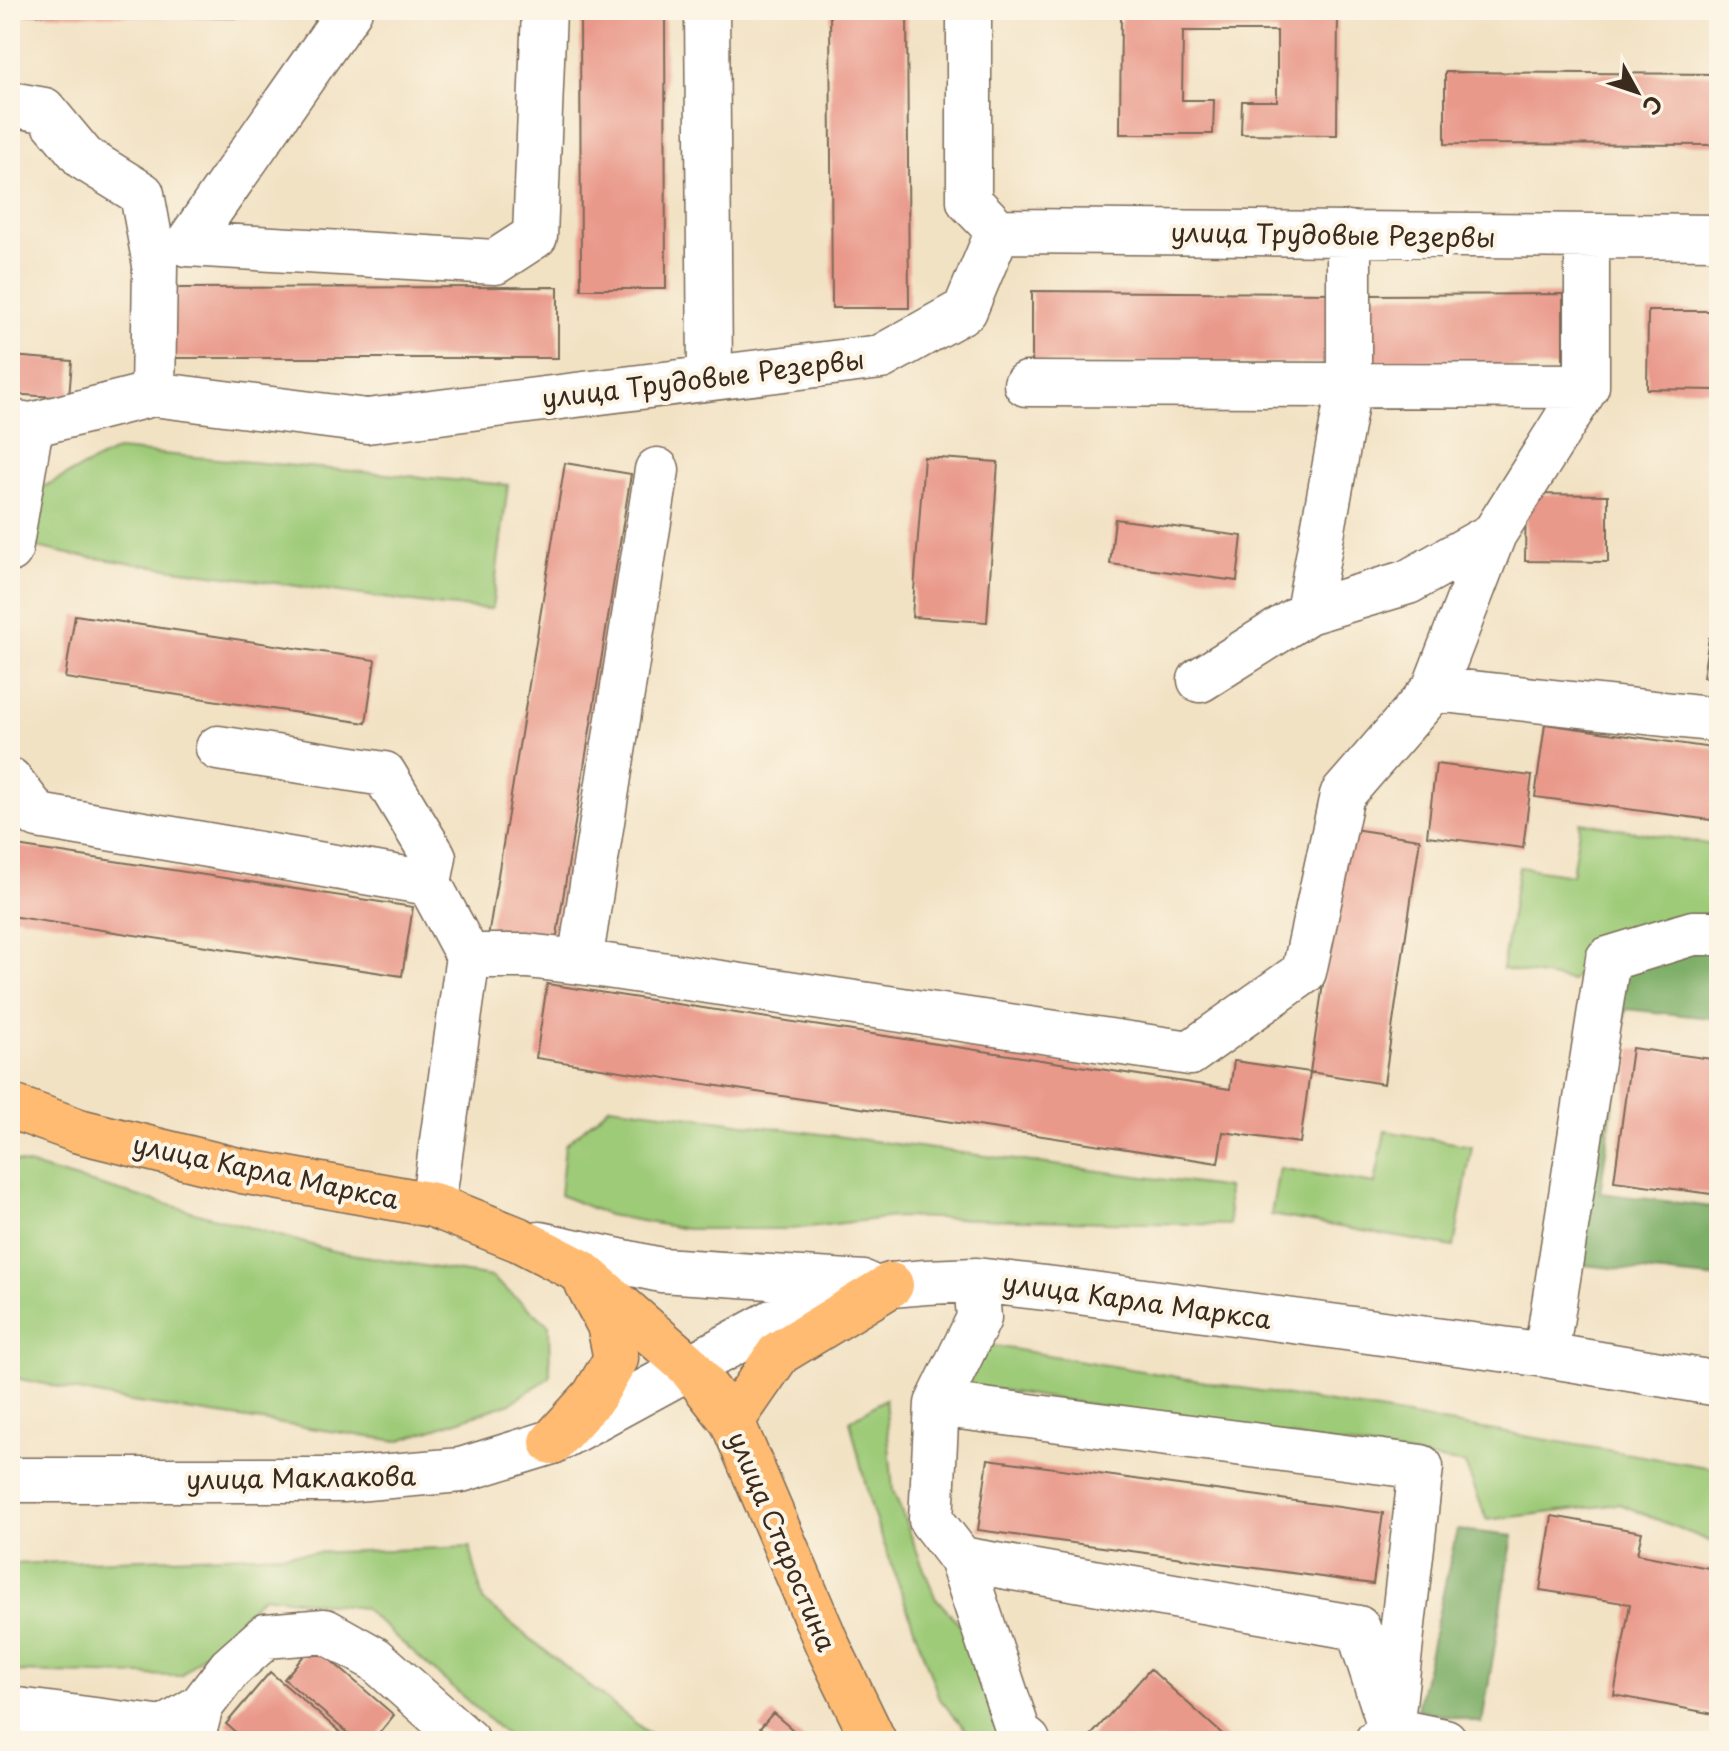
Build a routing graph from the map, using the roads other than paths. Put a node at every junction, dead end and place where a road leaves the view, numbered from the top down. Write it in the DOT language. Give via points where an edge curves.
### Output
graph roads {
  1 [pos="350,10"];
  2 [pos="544,10"];
  3 [pos="707,10"];
  4 [pos="969,10"];
  5 [pos="10,104"];
  6 [pos="998,231"];
  7 [pos="1349,233"];
  8 [pos="1719,237"];
  9 [pos="1587,238"];
  10 [pos="171,255"];
  11 [pos="710,375"];
  12 [pos="1026,384"];
  13 [pos="1587,386"];
  14 [pos="1349,387"];
  15 [pos="153,394"];
  16 [pos="20,424"];
  17 [pos="657,470"];
  18 [pos="1494,534"];
  19 [pos="10,550"];
  20 [pos="1308,612"];
  21 [pos="1200,680"];
  22 [pos="1434,689"];
  23 [pos="1719,720"];
  24 [pos="218,748"];
  25 [pos="10,780"];
  26 [pos="429,883"];
  27 [pos="1719,933"];
  28 [pos="468,956"];
  29 [pos="580,962"];
  30 [pos="10,1106"];
  31 [pos="433,1205"];
  32 [pos="520,1240"];
  33 [pos="580,1271"];
  34 [pos="976,1280"];
  35 [pos="891,1285"];
  36 [pos="1546,1355"];
  37 [pos="688,1365"];
  38 [pos="1719,1384"];
  39 [pos="937,1404"];
  40 [pos="732,1421"];
  41 [pos="568,1434"];
  42 [pos="10,1451"];
  43 [pos="10,1480"];
  44 [pos="77,1482"];
  45 [pos="961,1559"];
  46 [pos="10,1709"];
  47 [pos="196,1724"];
  48 [pos="1384,1735"];
  49 [pos="467,1741"];
  50 [pos="874,1741"];
  51 [pos="1028,1741"];
  52 [pos="1445,1741"];
  1 -- 10 [label="street"];
  2 -- 10 [label="street" via="535,236 509,254 495,262"];
  3 -- 11 [label="street"];
  4 -- 6 [label="street" via="969,201"];
  5 -- 10 [label="street" via="44,110 84,158 142,194"];
  6 -- 7 [label="street, улица Трудовые Резервы"];
  6 -- 11 [label="street, улица Трудовые Резервы" via="965,310 881,357"];
  7 -- 9 [label="street, улица Трудовые Резервы"];
  7 -- 14 [label="street"];
  8 -- 9 [label="street, улица Трудовые Резервы"];
  9 -- 13 [label="street"];
  10 -- 15 [label="street"];
  11 -- 15 [label="street, улица Трудовые Резервы" via="367,421"];
  12 -- 14 [label="street"];
  13 -- 14 [label="street"];
  13 -- 18 [label="street"];
  14 -- 20 [label="street"];
  15 -- 16 [label="street"];
  16 -- 19 [label="street"];
  17 -- 29 [label="street"];
  18 -- 20 [label="street" via="1408,582"];
  18 -- 22 [label="street"];
  20 -- 21 [label="street"];
  22 -- 23 [label="street"];
  22 -- 29 [label="street" via="1342,795 1304,972 1190,1053"];
  24 -- 26 [label="street" via="384,774 434,857"];
  25 -- 26 [label="street" via="38,816"];
  26 -- 28 [label="street"];
  27 -- 36 [label="street" via="1693,933 1608,959"];
  28 -- 29 [label="street"];
  28 -- 31 [label="street"];
  30 -- 31 [label="main road, улица Карла Маркса" via="79,1131 242,1171"];
  31 -- 32 [label="main road, улица Карла Маркса"];
  32 -- 33 [label="main road, улица Старостина"];
  32 -- 35 [label="street" via="661,1270"];
  33 -- 37 [label="main road, улица Старостина"];
  33 -- 41 [label="main road" via="609,1325 616,1359"];
  34 -- 35 [label="street, улица Карла Маркса"];
  34 -- 36 [label="street, улица Карла Маркса"];
  34 -- 39 [label="street" via="979,1318"];
  35 -- 37 [label="street, улица Карла Маркса" via="776,1320"];
  35 -- 40 [label="main road" via="779,1353"];
  36 -- 38 [label="street, улица Карла Маркса"];
  37 -- 40 [label="main road, улица Старостина"];
  37 -- 41 [label="street, улица Карла Маркса"];
  39 -- 45 [label="street" via="931,1520"];
  39 -- 48 [label="street" via="1421,1467"];
  40 -- 50 [label="main road, улица Старостина"];
  41 -- 44 [label="street, улица Маклакова" via="461,1470 420,1475"];
  42 -- 44 [label="street"];
  43 -- 44 [label="street, улица Маклакова"];
  45 -- 48 [label="street" via="1358,1628"];
  45 -- 51 [label="street" via="1019,1734"];
  46 -- 47 [label="street" via="164,1729"];
  47 -- 49 [label="street" via="230,1668 266,1636 325,1631 375,1659"];
  48 -- 52 [label="street"];
}
